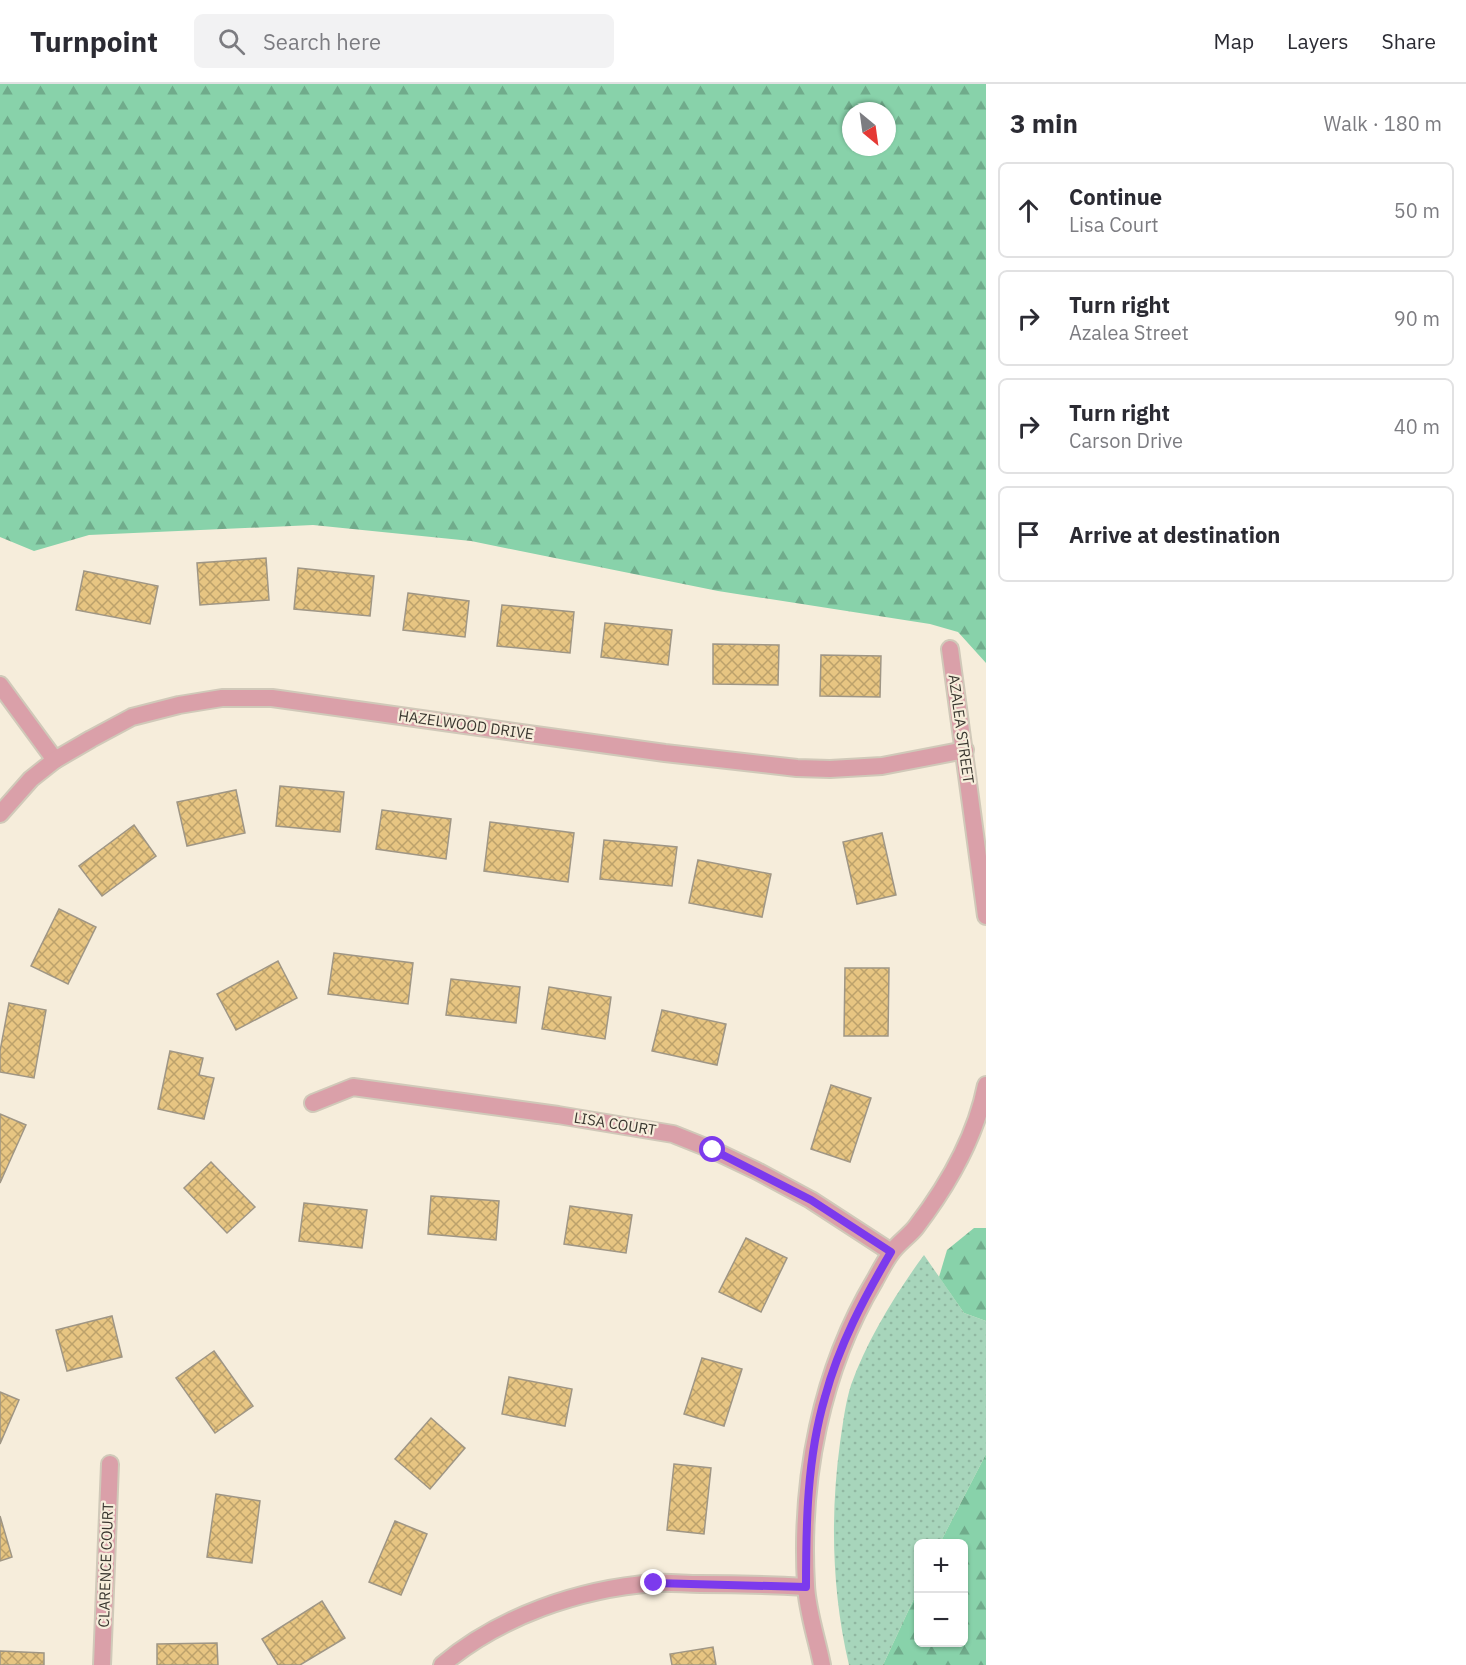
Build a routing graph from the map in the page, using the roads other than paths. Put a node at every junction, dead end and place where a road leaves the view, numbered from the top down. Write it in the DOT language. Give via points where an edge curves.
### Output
graph roads {
  1 [pos="950,649"];
  2 [pos="0,685"];
  3 [pos="965,750"];
  4 [pos="55,760"];
  5 [pos="0,814"];
  6 [pos="986,916"];
  7 [pos="986,1085"];
  8 [pos="313,1103"];
  9 [pos="891,1252"];
  10 [pos="110,1464"];
  11 [pos="806,1587"];
  12 [pos="102,1665"];
  13 [pos="442,1665"];
  14 [pos="822,1665"];
  1 -- 3 [label="street, AZALEA STREET"];
  2 -- 4 [label="street"];
  3 -- 4 [label="street, HAZELWOOD DRIVE" via="882,766 796,768 272,698 222,698 132,717"];
  3 -- 6 [label="street, AZALEA STREET"];
  4 -- 5 [label="street, HAZELWOOD DRIVE" via="31,779"];
  7 -- 9 [label="street" via="959,1160 915,1229"];
  8 -- 9 [label="street, LISA COURT" via="353,1087 673,1134 811,1200"];
  9 -- 11 [label="street" via="840,1350 824,1398 807,1516"];
  10 -- 12 [label="street, CLARENCE COURT"];
  11 -- 13 [label="street" via="654,1583 599,1591 549,1605 504,1624 465,1645"];
  11 -- 14 [label="street"];
}
